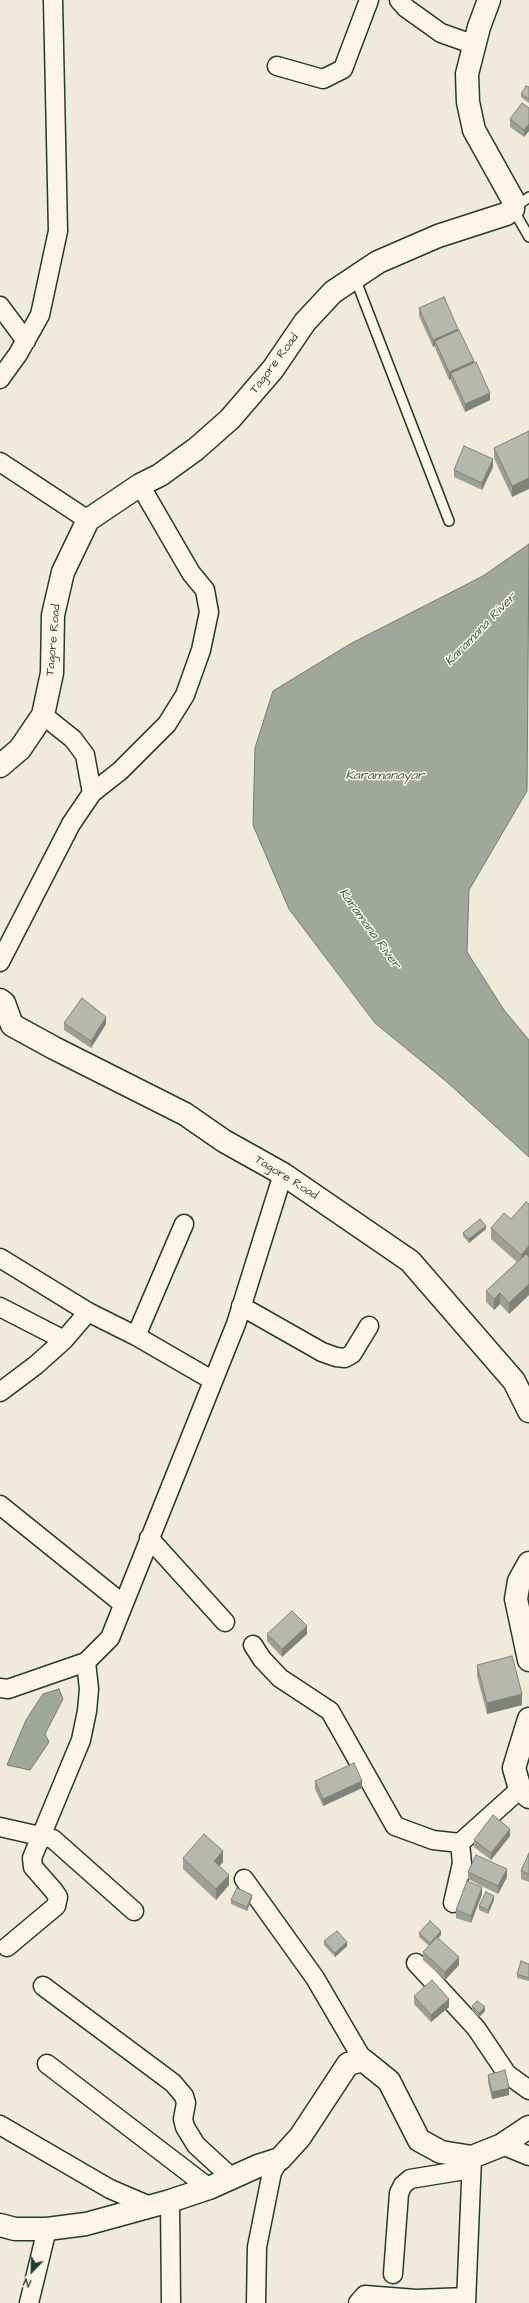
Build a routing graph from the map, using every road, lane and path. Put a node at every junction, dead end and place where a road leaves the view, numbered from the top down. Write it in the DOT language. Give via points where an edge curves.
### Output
graph roads {
  1 [pos="53,0"];
  2 [pos="369,0"];
  3 [pos="399,0"];
  4 [pos="484,2"];
  5 [pos="475,45"];
  6 [pos="277,66"];
  7 [pos="521,203"];
  8 [pos="529,237"];
  9 [pos="355,278"];
  10 [pos="0,306"];
  11 [pos="26,341"];
  12 [pos="0,379"];
  13 [pos="0,462"];
  14 [pos="140,484"];
  15 [pos="88,520"];
  16 [pos="448,521"];
  17 [pos="43,715"];
  18 [pos="0,766"];
  19 [pos="92,793"];
  20 [pos="0,962"];
  21 [pos="0,1000"];
  22 [pos="6,1028"];
  23 [pos="283,1174"];
  24 [pos="184,1224"];
  25 [pos="0,1258"];
  26 [pos="242,1306"];
  27 [pos="0,1307"];
  28 [pos="88,1312"];
  29 [pos="368,1326"];
  30 [pos="136,1336"];
  31 [pos="64,1340"];
  32 [pos="212,1380"];
  33 [pos="0,1392"];
  34 [pos="529,1411"];
  35 [pos="0,1505"];
  36 [pos="149,1538"];
  37 [pos="529,1563"];
  38 [pos="123,1604"];
  39 [pos="225,1622"];
  40 [pos="253,1644"];
  41 [pos="529,1660"];
  42 [pos="86,1662"];
  43 [pos="0,1688"];
  44 [pos="528,1726"];
  45 [pos="524,1793"];
  46 [pos="0,1827"];
  47 [pos="41,1836"];
  48 [pos="460,1843"];
  49 [pos="244,1879"];
  50 [pos="453,1903"];
  51 [pos="134,1911"];
  52 [pos="7,1947"];
  53 [pos="416,1963"];
  54 [pos="43,1986"];
  55 [pos="363,2060"];
  56 [pos="47,2064"];
  57 [pos="529,2090"];
  58 [pos="0,2125"];
  59 [pos="529,2127"];
  60 [pos="502,2145"];
  61 [pos="529,2156"];
  62 [pos="280,2159"];
  63 [pos="471,2163"];
  64 [pos="232,2178"];
  65 [pos="209,2188"];
  66 [pos="161,2204"];
  67 [pos="0,2225"];
  68 [pos="47,2228"];
  69 [pos="393,2274"];
  70 [pos="466,2300"];
  71 [pos="416,2301"];
  72 [pos="29,2303"];
  73 [pos="171,2303"];
  74 [pos="256,2303"];
  75 [pos="358,2303"];
  1 -- 11 [label="street" via="58,231 40,315"];
  2 -- 6 [label="street" via="343,68 323,79"];
  3 -- 5 [label="street" via="406,8 442,33"];
  4 -- 5 [label="street"];
  5 -- 7 [label="street" via="467,74 468,102 474,130 513,200"];
  7 -- 8 [label="lane"];
  7 -- 9 [label="street, Tagore Road" via="506,214 438,236 378,262"];
  9 -- 14 [label="street, Tagore Road" via="333,292 306,322 274,369 230,419 160,475"];
  9 -- 16 [label="lane"];
  10 -- 11 [label="street"];
  11 -- 12 [label="street"];
  13 -- 15 [label="street"];
  14 -- 15 [label="street, Tagore Road"];
  14 -- 19 [label="street" via="191,573 204,590 209,612 199,658 185,695 147,746"];
  15 -- 17 [label="street, Tagore Road" via="63,572 53,615 52,674"];
  17 -- 18 [label="street, Tagore Road" via="20,749"];
  17 -- 19 [label="street" via="73,739 85,755"];
  19 -- 20 [label="street" via="71,824"];
  21 -- 22 [label="street, Tagore Road" via="4,1003"];
  22 -- 23 [label="street, Tagore Road" via="54,1048 185,1114 224,1141"];
  23 -- 26 [label="street"];
  23 -- 34 [label="street, Tagore Road" via="410,1261 514,1381"];
  24 -- 30 [label="street"];
  25 -- 28 [label="street"];
  26 -- 29 [label="street" via="322,1352 336,1357 345,1358 352,1354"];
  26 -- 32 [label="street"];
  27 -- 31 [label="street"];
  28 -- 30 [label="street"];
  28 -- 31 [label="street"];
  30 -- 32 [label="street"];
  31 -- 33 [label="street"];
  32 -- 36 [label="street"];
  35 -- 38 [label="street"];
  36 -- 38 [label="street"];
  36 -- 39 [label="street"];
  37 -- 41 [label="street" via="519,1581 516,1599"];
  38 -- 42 [label="street" via="110,1638"];
  40 -- 48 [label="street" via="262,1659 280,1678 330,1711 395,1826 433,1840"];
  42 -- 43 [label="street" via="8,1689"];
  42 -- 47 [label="street" via="88,1710 81,1740"];
  44 -- 45 [label="street" via="518,1749 514,1768"];
  45 -- 48 [label="street"];
  46 -- 47 [label="street"];
  47 -- 51 [label="street" via="53,1839"];
  47 -- 52 [label="street" via="32,1858 32,1866 54,1890 58,1897 56,1906"];
  48 -- 50 [label="street" via="462,1863"];
  49 -- 55 [label="street" via="315,1978"];
  53 -- 57 [label="street" via="476,2028 507,2074"];
  54 -- 64 [label="street" via="173,2083 184,2096 186,2103 183,2119 196,2145"];
  55 -- 62 [label="street" via="348,2064 300,2137"];
  55 -- 63 [label="street" via="389,2081 419,2140 441,2152"];
  56 -- 65 [label="street"];
  58 -- 66 [label="street" via="110,2189"];
  59 -- 60 [label="street"];
  60 -- 61 [label="street"];
  60 -- 63 [label="street"];
  62 -- 64 [label="street"];
  62 -- 74 [label="street" via="272,2172 257,2247"];
  63 -- 69 [label="street" via="410,2179 403,2185 399,2193"];
  63 -- 70 [label="street"];
  64 -- 65 [label="street"];
  65 -- 66 [label="street"];
  66 -- 68 [label="street" via="86,2224"];
  66 -- 73 [label="street"];
  67 -- 68 [label="street" via="15,2229"];
  68 -- 72 [label="street"];
  70 -- 71 [label="street"];
  71 -- 75 [label="street" via="365,2295"];
}
